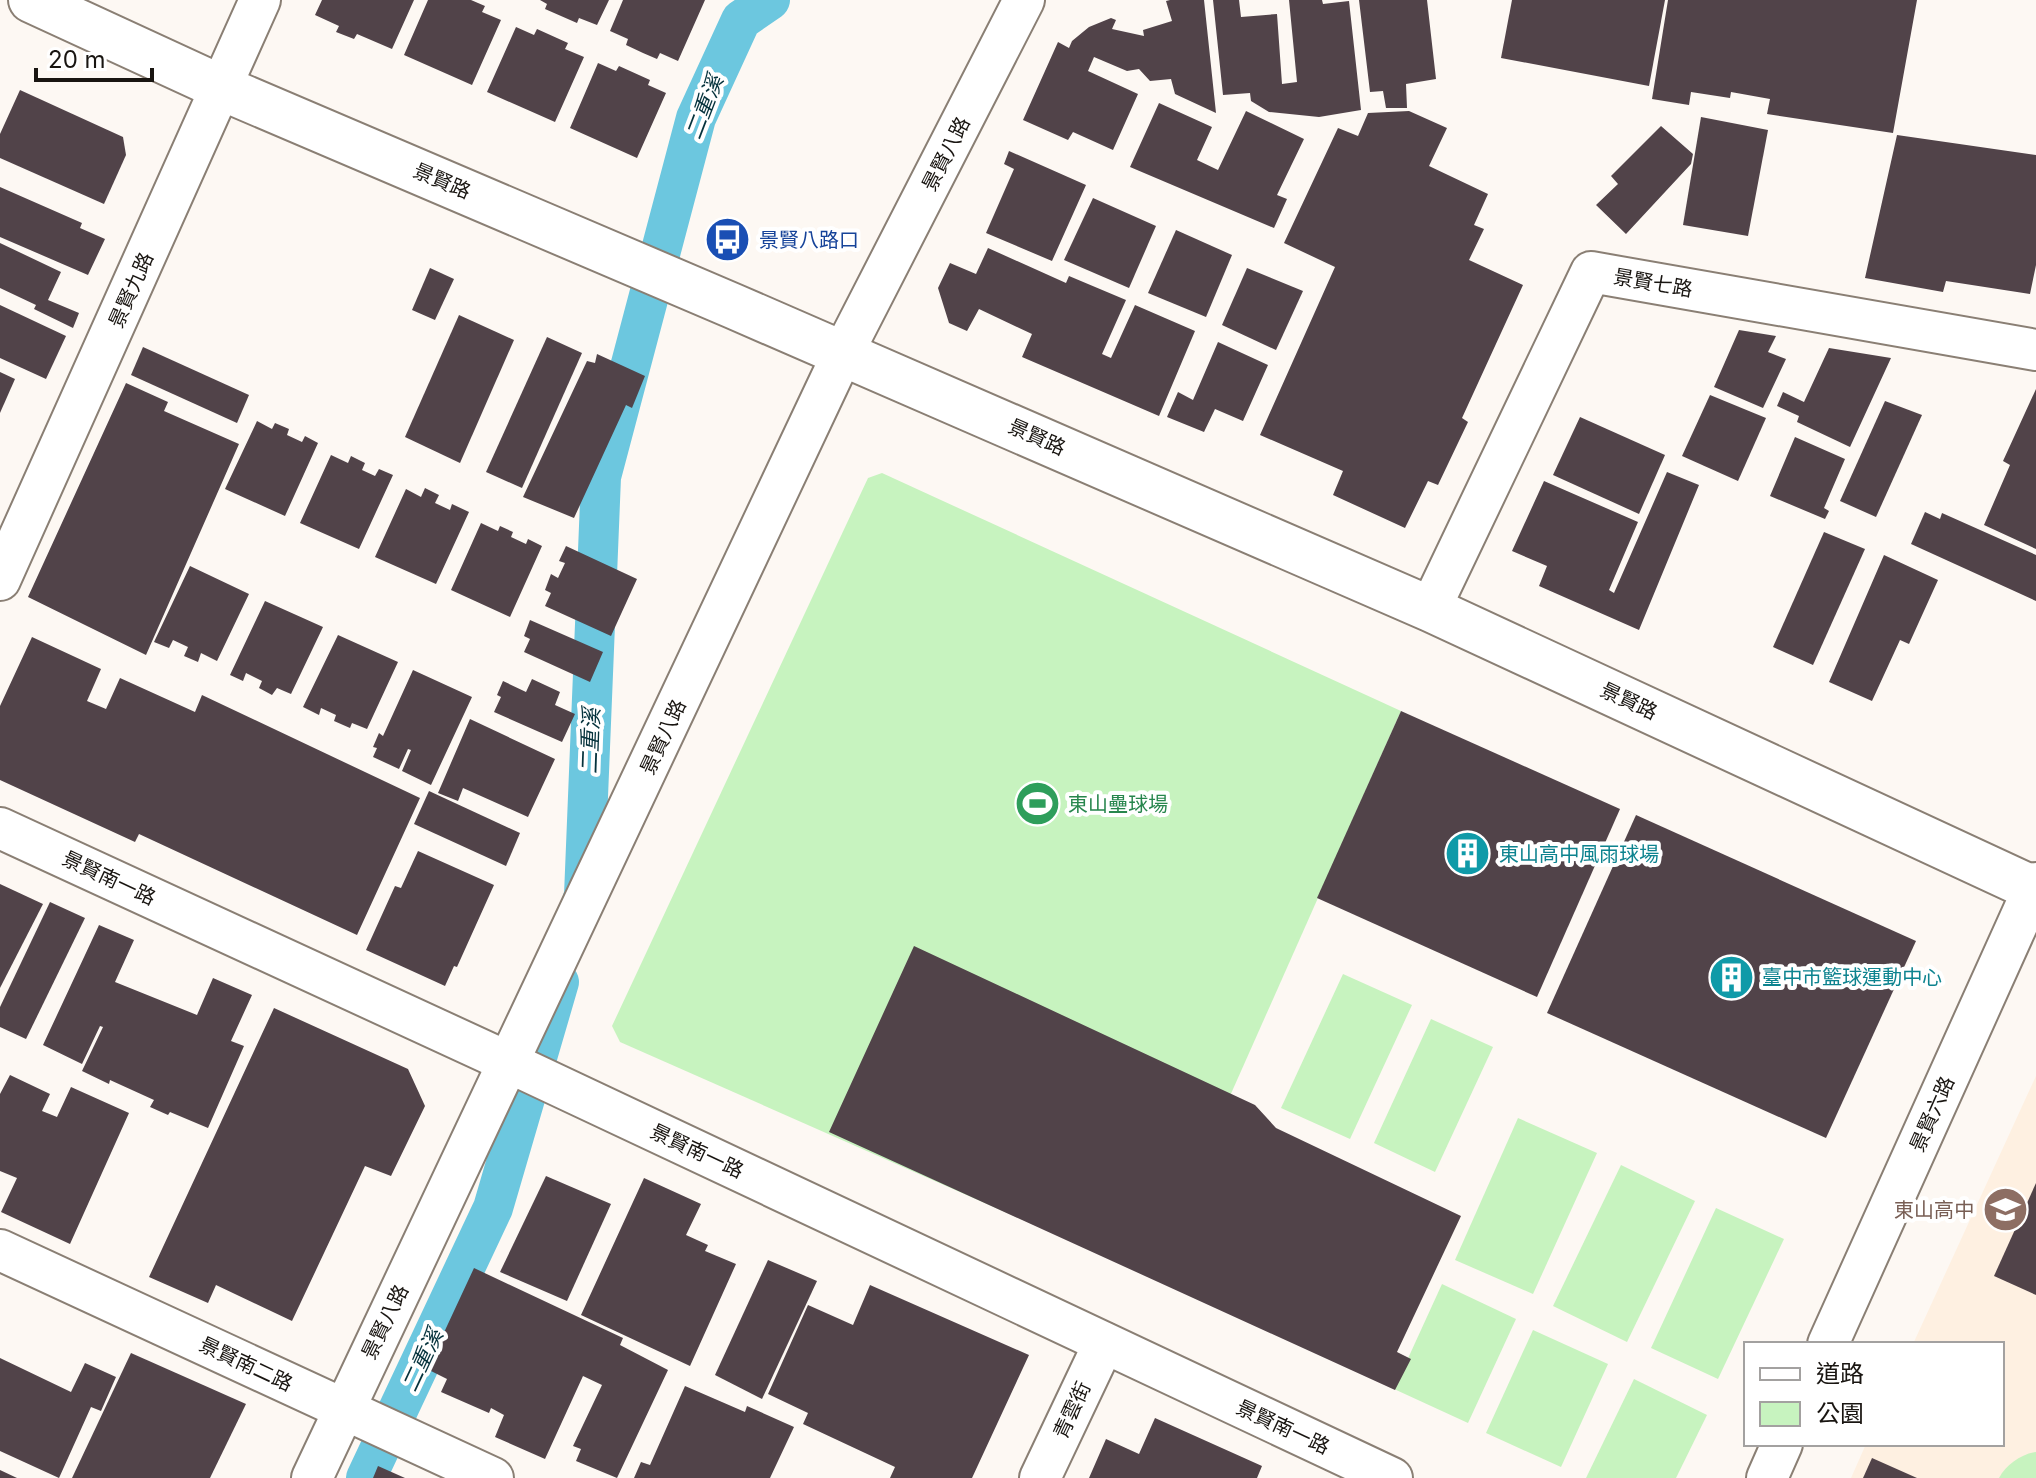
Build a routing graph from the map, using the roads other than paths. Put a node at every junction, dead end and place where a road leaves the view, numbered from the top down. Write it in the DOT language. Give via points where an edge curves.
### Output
graph roads {
  1 [pos="31,0"];
  2 [pos="260,0"];
  3 [pos="1024,0"];
  4 [pos="222,88"];
  5 [pos="2036,350"];
  6 [pos="843,353"];
  7 [pos="0,580"];
  8 [pos="1430,609"];
  9 [pos="0,828"];
  10 [pos="2035,887"];
  11 [pos="510,1063"];
  12 [pos="0,1250"];
  13 [pos="1829,1342"];
  14 [pos="1104,1343"];
  15 [pos="344,1409"];
  16 [pos="1781,1446"];
  17 [pos="312,1478"];
  18 [pos="493,1478"];
  19 [pos="1040,1478"];
  20 [pos="1392,1478"];
  21 [pos="1767,1478"];
  1 -- 4 [label="street, 景賢路"];
  2 -- 4 [label="street, 景賢九路"];
  3 -- 6 [label="street, 景賢八路"];
  4 -- 6 [label="street, 景賢路"];
  4 -- 7 [label="street, 景賢九路"];
  5 -- 8 [label="street, 景賢七路" via="1591,272"];
  6 -- 8 [label="street, 景賢路"];
  6 -- 11 [label="street, 景賢八路"];
  8 -- 10 [label="street, 景賢路"];
  9 -- 11 [label="street, 景賢南一路"];
  10 -- 13 [label="street, 景賢六路"];
  11 -- 14 [label="street, 景賢南一路"];
  11 -- 15 [label="street, 景賢八路"];
  12 -- 15 [label="street, 景賢南二路"];
  14 -- 19 [label="street, 青雲街"];
  14 -- 20 [label="street, 景賢南一路"];
  15 -- 17 [label="street, 景賢八路"];
  15 -- 18 [label="street, 景賢南二路"];
  16 -- 21 [label="street"];
}
